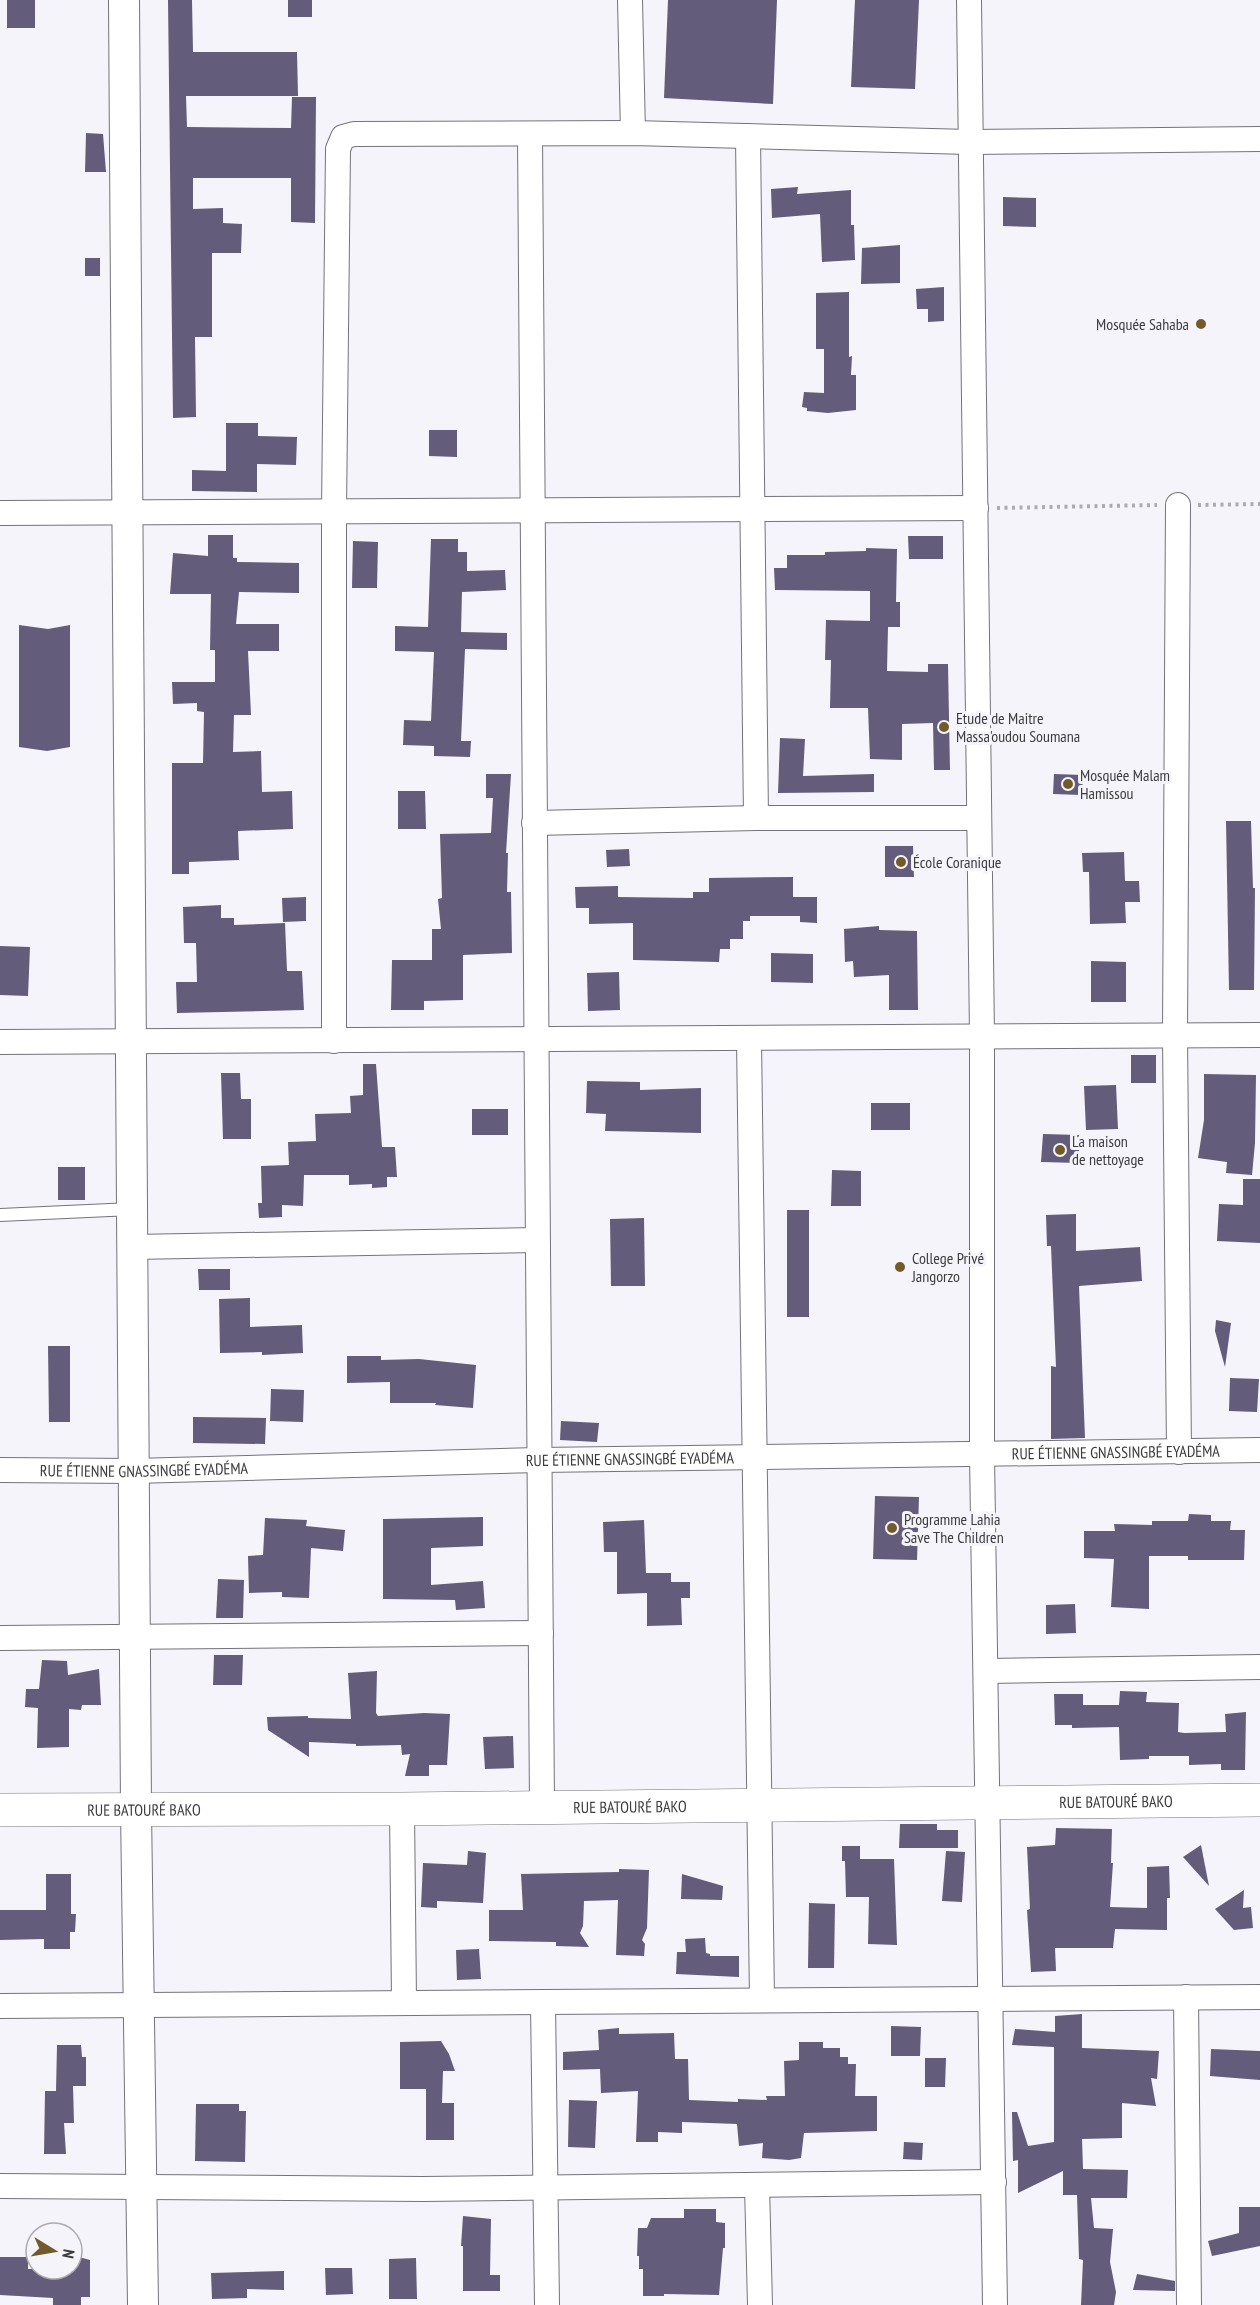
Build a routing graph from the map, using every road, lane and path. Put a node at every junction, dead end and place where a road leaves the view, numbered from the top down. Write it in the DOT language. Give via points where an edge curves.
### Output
graph roads {
  1 [pos="124,0"];
  2 [pos="630,0"];
  3 [pos="969,0"];
  4 [pos="633,133"];
  5 [pos="530,135"];
  6 [pos="748,136"];
  7 [pos="1260,139"];
  8 [pos="969,142"];
  9 [pos="1260,504"];
  10 [pos="1178,505"];
  11 [pos="752,508"];
  12 [pos="976,508"];
  13 [pos="533,510"];
  14 [pos="334,512"];
  15 [pos="0,513"];
  16 [pos="127,514"];
  17 [pos="756,818"];
  18 [pos="978,818"];
  19 [pos="534,823"];
  20 [pos="1175,1035"];
  21 [pos="1260,1035"];
  22 [pos="982,1036"];
  23 [pos="750,1039"];
  24 [pos="535,1040"];
  25 [pos="130,1041"];
  26 [pos="334,1041"];
  27 [pos="0,1042"];
  28 [pos="132,1209"];
  29 [pos="0,1215"];
  30 [pos="537,1240"];
  31 [pos="132,1247"];
  32 [pos="1260,1450"];
  33 [pos="1179,1452"];
  34 [pos="982,1455"];
  35 [pos="756,1457"];
  36 [pos="539,1460"];
  37 [pos="0,1470"];
  38 [pos="133,1472"];
  39 [pos="541,1633"];
  40 [pos="135,1637"];
  41 [pos="0,1638"];
  42 [pos="1260,1667"];
  43 [pos="987,1671"];
  44 [pos="1260,1800"];
  45 [pos="988,1802"];
  46 [pos="759,1805"];
  47 [pos="542,1807"];
  48 [pos="402,1809"];
  49 [pos="0,1810"];
  50 [pos="136,1810"];
  51 [pos="1186,1997"];
  52 [pos="1260,1997"];
  53 [pos="991,1999"];
  54 [pos="762,2000"];
  55 [pos="404,2001"];
  56 [pos="543,2003"];
  57 [pos="139,2005"];
  58 [pos="0,2006"];
  59 [pos="994,2182"];
  60 [pos="758,2185"];
  61 [pos="0,2186"];
  62 [pos="546,2187"];
  63 [pos="141,2188"];
  64 [pos="143,2305"];
  65 [pos="547,2305"];
  66 [pos="760,2305"];
  67 [pos="995,2305"];
  68 [pos="1189,2305"];
  1 -- 16 [label="street"];
  2 -- 4 [label="street"];
  3 -- 8 [label="street"];
  4 -- 5 [label="street"];
  4 -- 6 [label="street"];
  5 -- 13 [label="street"];
  5 -- 14 [label="street" via="343,137 338,149"];
  6 -- 8 [label="street"];
  6 -- 11 [label="street"];
  7 -- 8 [label="street"];
  8 -- 12 [label="street"];
  9 -- 10 [label="path"];
  10 -- 12 [label="path"];
  10 -- 20 [label="street"];
  11 -- 12 [label="street"];
  11 -- 13 [label="street"];
  11 -- 17 [label="street"];
  12 -- 18 [label="street"];
  13 -- 14 [label="street"];
  13 -- 19 [label="street"];
  14 -- 16 [label="street"];
  14 -- 26 [label="street"];
  15 -- 16 [label="street"];
  16 -- 25 [label="street"];
  17 -- 18 [label="street"];
  17 -- 19 [label="street"];
  18 -- 22 [label="street"];
  19 -- 24 [label="street"];
  20 -- 21 [label="street"];
  20 -- 22 [label="street"];
  20 -- 33 [label="street"];
  22 -- 23 [label="street"];
  22 -- 34 [label="street"];
  23 -- 24 [label="street"];
  23 -- 35 [label="street"];
  24 -- 26 [label="street"];
  24 -- 30 [label="street"];
  25 -- 26 [label="street"];
  25 -- 27 [label="street"];
  25 -- 28 [label="street"];
  28 -- 29 [label="lane"];
  28 -- 31 [label="street"];
  30 -- 31 [label="street"];
  30 -- 36 [label="street"];
  31 -- 38 [label="street"];
  32 -- 33 [label="street, RUE ÉTIENNE GNASSINGBÉ EYADÉMA"];
  33 -- 34 [label="street, RUE ÉTIENNE GNASSINGBÉ EYADÉMA"];
  34 -- 35 [label="street, RUE ÉTIENNE GNASSINGBÉ EYADÉMA"];
  34 -- 43 [label="street"];
  35 -- 36 [label="street, RUE ÉTIENNE GNASSINGBÉ EYADÉMA"];
  35 -- 46 [label="street"];
  36 -- 38 [label="street, RUE ÉTIENNE GNASSINGBÉ EYADÉMA"];
  36 -- 39 [label="street"];
  37 -- 38 [label="street, RUE ÉTIENNE GNASSINGBÉ EYADÉMA"];
  38 -- 40 [label="street"];
  39 -- 40 [label="street"];
  39 -- 47 [label="street"];
  40 -- 41 [label="street"];
  40 -- 50 [label="street"];
  42 -- 43 [label="street"];
  43 -- 45 [label="street"];
  44 -- 45 [label="main road, RUE BATOURÉ BAKO"];
  45 -- 46 [label="main road, RUE BATOURÉ BAKO"];
  45 -- 53 [label="street"];
  46 -- 47 [label="main road, RUE BATOURÉ BAKO"];
  46 -- 54 [label="street"];
  47 -- 48 [label="main road, RUE BATOURÉ BAKO"];
  48 -- 50 [label="main road, RUE BATOURÉ BAKO"];
  48 -- 55 [label="street"];
  49 -- 50 [label="main road, RUE BATOURÉ BAKO"];
  50 -- 57 [label="street"];
  51 -- 52 [label="street"];
  51 -- 53 [label="street"];
  51 -- 68 [label="street"];
  53 -- 54 [label="street"];
  53 -- 59 [label="street"];
  54 -- 56 [label="street"];
  55 -- 56 [label="street"];
  55 -- 57 [label="street"];
  56 -- 62 [label="street"];
  57 -- 58 [label="street"];
  57 -- 63 [label="street"];
  59 -- 60 [label="street"];
  59 -- 67 [label="street"];
  60 -- 62 [label="street"];
  60 -- 66 [label="street"];
  61 -- 63 [label="street"];
  62 -- 63 [label="street"];
  62 -- 65 [label="street"];
  63 -- 64 [label="street"];
}
